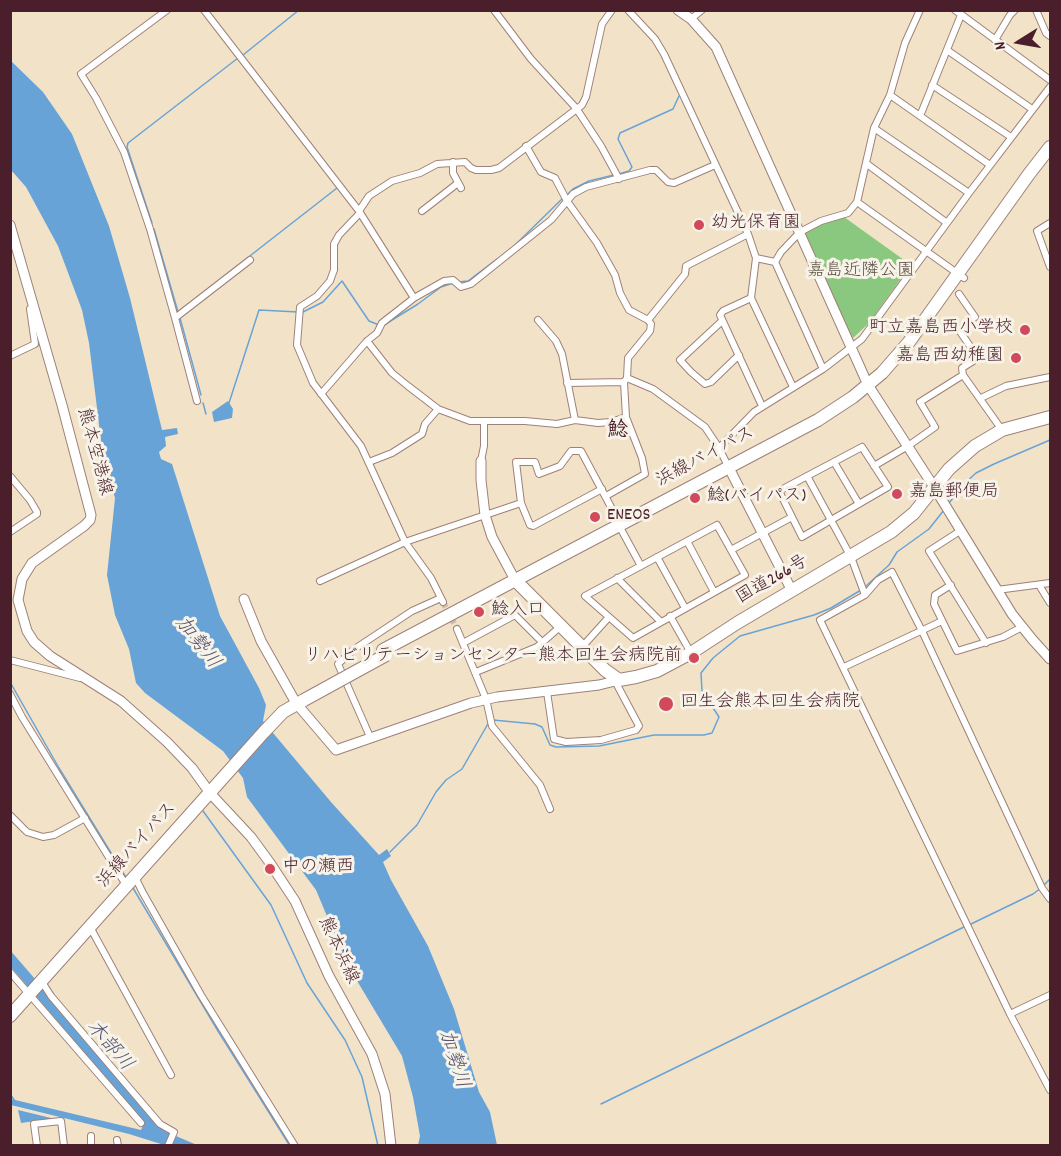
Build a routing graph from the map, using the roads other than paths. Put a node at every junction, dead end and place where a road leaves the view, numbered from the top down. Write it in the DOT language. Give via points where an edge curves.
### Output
graph roads {
  1 [pos="167,10"];
  2 [pos="204,10"];
  3 [pos="494,10"];
  4 [pos="612,10"];
  5 [pos="628,10"];
  6 [pos="678,10"];
  7 [pos="702,10"];
  8 [pos="920,10"];
  9 [pos="1036,10"];
  10 [pos="1011,12"];
  11 [pos="958,13"];
  12 [pos="691,19"];
  13 [pos="1050,36"];
  14 [pos="995,40"];
  15 [pos="947,50"];
  16 [pos="1050,80"];
  17 [pos="932,85"];
  18 [pos="1050,87"];
  19 [pos="890,95"];
  20 [pos="576,108"];
  21 [pos="1032,110"];
  22 [pos="920,116"];
  23 [pos="874,128"];
  24 [pos="1011,137"];
  25 [pos="526,146"];
  26 [pos="1050,147"];
  27 [pos="1050,156"];
  28 [pos="453,162"];
  29 [pos="867,164"];
  30 [pos="715,165"];
  31 [pos="990,165"];
  32 [pos="619,179"];
  33 [pos="969,193"];
  34 [pos="567,201"];
  35 [pos="857,202"];
  36 [pos="422,211"];
  37 [pos="359,212"];
  38 [pos="947,223"];
  39 [pos="1050,223"];
  40 [pos="10,225"];
  41 [pos="800,232"];
  42 [pos="748,234"];
  43 [pos="927,251"];
  44 [pos="756,258"];
  45 [pos="250,260"];
  46 [pos="775,262"];
  47 [pos="1050,267"];
  48 [pos="961,276"];
  49 [pos="959,294"];
  50 [pos="414,298"];
  51 [pos="751,298"];
  52 [pos="32,300"];
  53 [pos="175,318"];
  54 [pos="538,320"];
  55 [pos="648,320"];
  56 [pos="722,321"];
  57 [pos="367,341"];
  58 [pos="852,348"];
  59 [pos="739,355"];
  60 [pos="10,356"];
  61 [pos="823,369"];
  62 [pos="963,375"];
  63 [pos="1050,377"];
  64 [pos="626,380"];
  65 [pos="567,383"];
  66 [pos="793,387"];
  67 [pos="870,388"];
  68 [pos="321,394"];
  69 [pos="981,398"];
  70 [pos="196,401"];
  71 [pos="762,406"];
  72 [pos="438,409"];
  73 [pos="626,417"];
  74 [pos="1050,417"];
  75 [pos="575,420"];
  76 [pos="484,421"];
  77 [pos="1002,430"];
  78 [pos="908,446"];
  79 [pos="719,448"];
  80 [pos="481,461"];
  81 [pos="369,462"];
  82 [pos="834,462"];
  83 [pos="874,466"];
  84 [pos="730,470"];
  85 [pos="10,476"];
  86 [pos="807,476"];
  87 [pos="934,487"];
  88 [pos="602,489"];
  89 [pos="606,496"];
  90 [pos="521,503"];
  91 [pos="859,504"];
  92 [pos="485,515"];
  93 [pos="792,517"];
  94 [pos="831,521"];
  95 [pos="621,528"];
  96 [pos="960,531"];
  97 [pos="10,532"];
  98 [pos="762,532"];
  99 [pos="687,541"];
  100 [pos="405,542"];
  101 [pos="731,550"];
  102 [pos="657,557"];
  103 [pos="851,557"];
  104 [pos="641,566"];
  105 [pos="617,578"];
  106 [pos="320,581"];
  107 [pos="517,582"];
  108 [pos="1050,583"];
  109 [pos="951,585"];
  110 [pos="1039,585"];
  111 [pos="997,590"];
  112 [pos="792,591"];
  113 [pos="714,592"];
  114 [pos="865,595"];
  115 [pos="244,599"];
  116 [pos="1050,603"];
  117 [pos="685,608"];
  118 [pos="670,616"];
  119 [pos="609,617"];
  120 [pos="942,621"];
  121 [pos="661,622"];
  122 [pos="561,626"];
  123 [pos="1022,627"];
  124 [pos="457,629"];
  125 [pos="922,631"];
  126 [pos="542,642"];
  127 [pos="463,643"];
  128 [pos="986,643"];
  129 [pos="582,647"];
  130 [pos="692,653"];
  131 [pos="1050,659"];
  132 [pos="10,660"];
  133 [pos="844,667"];
  134 [pos="476,672"];
  135 [pos="82,678"];
  136 [pos="617,681"];
  137 [pos="547,692"];
  138 [pos="10,693"];
  139 [pos="301,699"];
  140 [pos="486,699"];
  141 [pos="371,739"];
  142 [pos="212,790"];
  143 [pos="550,809"];
  144 [pos="10,815"];
  145 [pos="85,818"];
  146 [pos="131,881"];
  147 [pos="1049,894"];
  148 [pos="90,927"];
  149 [pos="10,972"];
  150 [pos="41,983"];
  151 [pos="30,994"];
  152 [pos="1050,995"];
  153 [pos="1010,1014"];
  154 [pos="10,1016"];
  155 [pos="171,1075"];
  156 [pos="1050,1090"];
  157 [pos="141,1123"];
  158 [pos="91,1136"];
  159 [pos="90,1145"];
  160 [pos="37,1146"];
  161 [pos="64,1146"];
  162 [pos="168,1146"];
  163 [pos="295,1146"];
  164 [pos="393,1146"];
  1 -- 53 [label="street" via="81,74 124,152"];
  2 -- 37 [label="street"];
  3 -- 20 [label="street" via="531,59"];
  4 -- 20 [label="street" via="602,24 586,97"];
  5 -- 30 [label="street" via="664,54"];
  6 -- 12 [label="street"];
  7 -- 12 [label="street"];
  8 -- 19 [label="street" via="905,43"];
  9 -- 13 [label="street"];
  10 -- 14 [label="street"];
  11 -- 14 [label="street"];
  11 -- 15 [label="street"];
  12 -- 41 [label="street" via="716,47"];
  14 -- 16 [label="street"];
  15 -- 17 [label="street"];
  15 -- 21 [label="street"];
  17 -- 22 [label="street"];
  17 -- 24 [label="street"];
  18 -- 21 [label="street"];
  19 -- 22 [label="street"];
  19 -- 23 [label="street"];
  20 -- 25 [label="street"];
  20 -- 32 [label="street"];
  21 -- 24 [label="street"];
  22 -- 31 [label="street"];
  23 -- 29 [label="street"];
  23 -- 33 [label="street"];
  24 -- 31 [label="street"];
  25 -- 28 [label="street" via="491,170 476,170 465,162"];
  25 -- 34 [label="street" via="541,172 555,178"];
  26 -- 48 [label="highway, 浜線バイパス"];
  27 -- 48 [label="highway, 浜線バイパス"];
  28 -- 36 [label="street" via="453,173 460,185"];
  28 -- 37 [label="street" via="392,181 369,196"];
  29 -- 35 [label="street"];
  29 -- 38 [label="street"];
  30 -- 32 [label="street" via="674,183 656,170"];
  30 -- 42 [label="street"];
  31 -- 33 [label="street"];
  32 -- 34 [label="street" via="586,187"];
  33 -- 38 [label="street"];
  34 -- 50 [label="street" via="551,220 471,284 461,286 453,280 444,281"];
  34 -- 55 [label="street" via="597,243 629,310"];
  35 -- 41 [label="street" via="848,213"];
  35 -- 43 [label="street"];
  37 -- 50 [label="street"];
  37 -- 68 [label="street" via="334,244 330,281 299,311 297,345"];
  38 -- 43 [label="street"];
  39 -- 47 [label="street" via="1037,231"];
  40 -- 52 [label="street, 熊本空港線"];
  41 -- 46 [label="street"];
  41 -- 58 [label="street"];
  42 -- 44 [label="street"];
  42 -- 55 [label="street" via="686,266 685,274"];
  43 -- 48 [label="street"];
  43 -- 58 [label="street"];
  44 -- 46 [label="street"];
  44 -- 51 [label="street"];
  45 -- 53 [label="street"];
  46 -- 61 [label="street"];
  48 -- 67 [label="highway, 浜線バイパス" via="918,342 899,365"];
  49 -- 62 [label="street" via="975,317 959,330 978,358 962,368"];
  50 -- 57 [label="street" via="382,323"];
  51 -- 56 [label="street" via="723,311"];
  51 -- 66 [label="street"];
  52 -- 60 [label="street" via="29,303 34,344"];
  52 -- 135 [label="street, 熊本空港線" via="91,514 84,526 32,563 22,579 18,600 34,642"];
  53 -- 70 [label="street"];
  54 -- 65 [label="street" via="562,354"];
  55 -- 64 [label="street" via="650,331 628,358"];
  56 -- 59 [label="street"];
  56 -- 59 [label="street" via="680,360 705,384"];
  57 -- 68 [label="street"];
  57 -- 72 [label="street" via="392,373"];
  58 -- 61 [label="street"];
  58 -- 67 [label="street"];
  59 -- 71 [label="street"];
  61 -- 66 [label="street"];
  62 -- 69 [label="street"];
  62 -- 78 [label="street" via="920,402 935,427"];
  63 -- 69 [label="street" via="1006,386"];
  64 -- 65 [label="street"];
  64 -- 73 [label="street"];
  64 -- 79 [label="street" via="653,389 676,404 705,428"];
  65 -- 75 [label="street"];
  66 -- 71 [label="street"];
  67 -- 78 [label="street"];
  67 -- 84 [label="highway, 浜線バイパス" via="831,421"];
  68 -- 81 [label="street"];
  69 -- 77 [label="street"];
  71 -- 79 [label="street"];
  72 -- 76 [label="street" via="470,421"];
  72 -- 81 [label="street" via="422,434"];
  73 -- 75 [label="street" via="598,423"];
  73 -- 89 [label="street" via="645,474"];
  74 -- 77 [label="highway, 国道266号"];
  75 -- 76 [label="street" via="557,424"];
  76 -- 80 [label="street"];
  77 -- 87 [label="highway, 国道266号" via="975,446"];
  78 -- 83 [label="street"];
  78 -- 87 [label="street"];
  79 -- 84 [label="street"];
  80 -- 92 [label="street"];
  81 -- 100 [label="street"];
  82 -- 83 [label="street" via="862,447"];
  82 -- 86 [label="street"];
  82 -- 91 [label="street"];
  83 -- 91 [label="street" via="888,487"];
  84 -- 95 [label="highway, 浜線バイパス"];
  84 -- 98 [label="street"];
  85 -- 97 [label="street" via="37,514"];
  86 -- 93 [label="street" via="778,491"];
  86 -- 94 [label="street"];
  87 -- 96 [label="street"];
  87 -- 103 [label="highway, 国道266号" via="901,525"];
  88 -- 89 [label="street"];
  88 -- 90 [label="street" via="534,526"];
  88 -- 90 [label="street" via="581,451 571,452 560,466 539,474 535,462 516,462"];
  89 -- 95 [label="street"];
  90 -- 92 [label="street"];
  91 -- 94 [label="street"];
  92 -- 100 [label="street"];
  92 -- 107 [label="street" via="492,537"];
  93 -- 94 [label="street" via="802,537"];
  93 -- 98 [label="street"];
  94 -- 103 [label="street"];
  95 -- 104 [label="street"];
  95 -- 107 [label="highway, 浜線バイパス"];
  96 -- 109 [label="street" via="929,551"];
  96 -- 111 [label="street"];
  98 -- 101 [label="street"];
  98 -- 112 [label="street"];
  99 -- 101 [label="street" via="717,525"];
  99 -- 102 [label="street"];
  99 -- 113 [label="street"];
  100 -- 106 [label="street"];
  100 -- 141 [label="street" via="442,599 412,611 338,664"];
  101 -- 113 [label="street" via="745,575"];
  102 -- 104 [label="street"];
  102 -- 117 [label="street"];
  103 -- 112 [label="highway, 国道266号"];
  103 -- 114 [label="street"];
  104 -- 105 [label="street"];
  105 -- 119 [label="street" via="585,596"];
  105 -- 121 [label="street"];
  107 -- 122 [label="highway"];
  107 -- 139 [label="highway, 浜線バイパス" via="325,681"];
  108 -- 110 [label="street"];
  109 -- 120 [label="street" via="935,595 934,604"];
  109 -- 128 [label="street"];
  110 -- 111 [label="street"];
  110 -- 116 [label="street"];
  111 -- 123 [label="street"];
  112 -- 130 [label="highway, 国道266号"];
  113 -- 117 [label="street"];
  114 -- 125 [label="street" via="892,572"];
  114 -- 133 [label="street" via="820,620"];
  115 -- 139 [label="street" via="261,641"];
  117 -- 118 [label="street"];
  118 -- 121 [label="street"];
  118 -- 130 [label="street"];
  119 -- 121 [label="street" via="633,638"];
  119 -- 129 [label="street"];
  120 -- 125 [label="street"];
  120 -- 128 [label="street" via="957,651"];
  122 -- 126 [label="street"];
  122 -- 129 [label="highway"];
  123 -- 128 [label="street"];
  123 -- 131 [label="street"];
  124 -- 127 [label="street"];
  125 -- 133 [label="street"];
  125 -- 147 [label="street" via="1042,888"];
  126 -- 127 [label="street" via="515,615"];
  126 -- 134 [label="street"];
  127 -- 134 [label="street"];
  129 -- 136 [label="highway"];
  130 -- 136 [label="highway, 国道266号" via="657,671"];
  132 -- 135 [label="street"];
  133 -- 153 [label="street"];
  134 -- 140 [label="street"];
  135 -- 142 [label="street, 熊本空港線" via="134,711"];
  136 -- 137 [label="street"];
  136 -- 137 [label="street" via="639,726 601,740 554,739"];
  137 -- 140 [label="street"];
  138 -- 145 [label="street"];
  139 -- 141 [label="street" via="336,750"];
  139 -- 142 [label="highway, 浜線バイパス" via="263,733"];
  140 -- 141 [label="street"];
  140 -- 143 [label="street" via="492,726 540,784"];
  142 -- 146 [label="highway, 浜線バイパス"];
  142 -- 164 [label="street, 熊本浜線" via="295,901 329,976 372,1054 385,1094"];
  144 -- 145 [label="street" via="27,832 43,837"];
  145 -- 146 [label="street"];
  146 -- 148 [label="highway, 浜線バイパス"];
  146 -- 163 [label="street" via="143,893"];
  148 -- 150 [label="highway, 浜線バイパス"];
  148 -- 155 [label="street"];
  149 -- 151 [label="street"];
  150 -- 151 [label="highway, 浜線バイパス"];
  150 -- 162 [label="street" via="160,1124 174,1132"];
  151 -- 154 [label="highway, 浜線バイパス"];
  151 -- 157 [label="street"];
  152 -- 153 [label="street"];
  153 -- 156 [label="street"];
  158 -- 159 [label="street"];
  160 -- 161 [label="street" via="34,1124 61,1121"];
}
